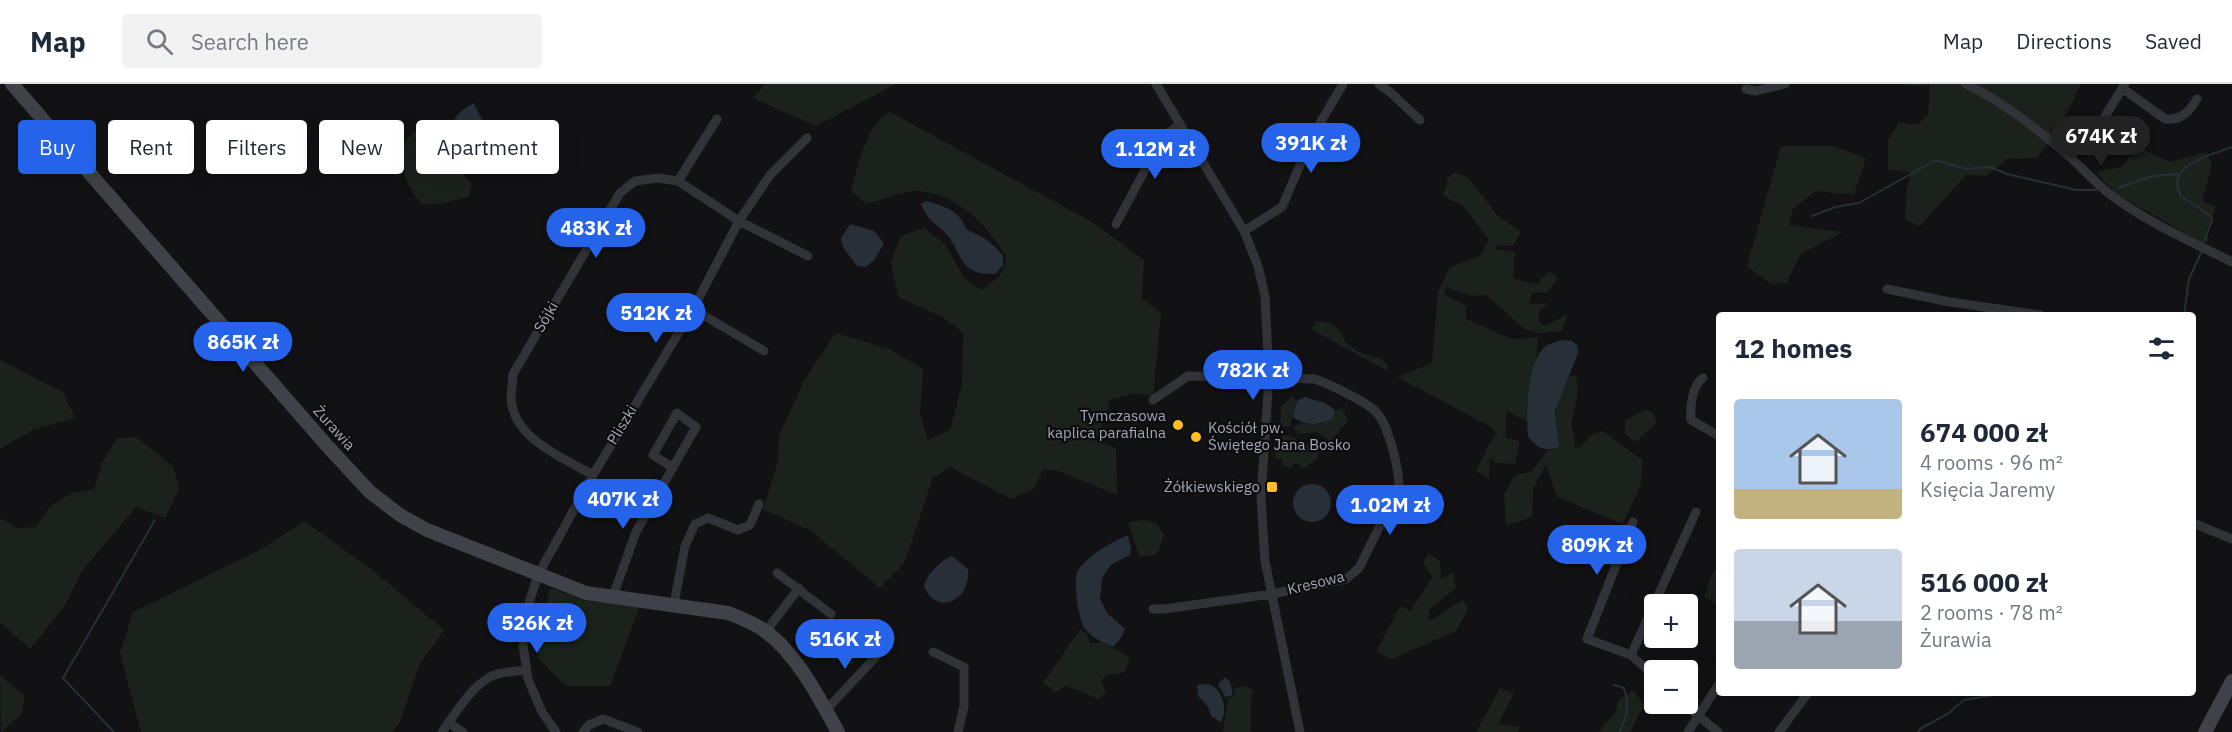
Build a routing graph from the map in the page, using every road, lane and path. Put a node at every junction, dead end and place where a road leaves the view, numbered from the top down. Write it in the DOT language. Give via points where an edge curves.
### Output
graph roads {
  1 [pos="12,84"];
  2 [pos="1156,84"];
  3 [pos="1343,84"];
  4 [pos="1379,84"];
  5 [pos="1785,84"];
  6 [pos="1966,84"];
  7 [pos="2123,86"];
  8 [pos="1746,89"];
  9 [pos="2197,99"];
  10 [pos="717,119"];
  11 [pos="1420,120"];
  12 [pos="1180,124"];
  13 [pos="807,138"];
  14 [pos="2069,156"];
  15 [pos="678,181"];
  16 [pos="739,221"];
  17 [pos="1116,224"];
  18 [pos="1244,231"];
  19 [pos="808,256"];
  20 [pos="2232,262"];
  21 [pos="1887,289"];
  22 [pos="693,309"];
  23 [pos="2019,312"];
  24 [pos="764,351"];
  25 [pos="1269,377"];
  26 [pos="1703,378"];
  27 [pos="1153,400"];
  28 [pos="1716,434"];
  29 [pos="672,467"];
  30 [pos="592,475"];
  31 [pos="759,504"];
  32 [pos="1696,512"];
  33 [pos="1633,522"];
  34 [pos="2196,524"];
  35 [pos="2232,539"];
  36 [pos="777,573"];
  37 [pos="538,575"];
  38 [pos="799,588"];
  39 [pos="1272,594"];
  40 [pos="613,596"];
  41 [pos="674,604"];
  42 [pos="1153,609"];
  43 [pos="831,614"];
  44 [pos="766,632"];
  45 [pos="885,648"];
  46 [pos="933,652"];
  47 [pos="1631,655"];
  48 [pos="1644,667"];
  49 [pos="526,670"];
  50 [pos="2232,681"];
  51 [pos="1716,689"];
  52 [pos="1806,696"];
  53 [pos="826,710"];
  54 [pos="1696,714"];
  55 [pos="1698,716"];
  56 [pos="449,723"];
  57 [pos="442,732"];
  58 [pos="463,732"];
  59 [pos="556,732"];
  60 [pos="583,732"];
  61 [pos="638,732"];
  62 [pos="838,732"];
  63 [pos="958,732"];
  64 [pos="1300,732"];
  65 [pos="1688,732"];
  66 [pos="1718,732"];
  67 [pos="1779,732"];
  68 [pos="2205,732"];
  1 -- 37 [label="street, Żurawia" via="370,492 427,530"];
  2 -- 12 [label="street, Kresowa"];
  3 -- 18 [label="street" via="1312,137 1282,207"];
  4 -- 11 [label="street"];
  5 -- 8 [label="street"];
  6 -- 14 [label="street"];
  7 -- 9 [label="street" via="2165,119 2185,115"];
  7 -- 14 [label="street" via="2092,137"];
  10 -- 15 [label="street"];
  12 -- 17 [label="street" via="1162,138"];
  12 -- 18 [label="street, Kresowa"];
  13 -- 16 [label="street, Pliszki" via="770,175"];
  14 -- 20 [label="street" via="2113,198 2161,228"];
  15 -- 16 [label="street, Sójki"];
  15 -- 30 [label="street, Sójki" via="635,181 620,194 513,374 511,400 519,424 542,447"];
  16 -- 19 [label="street, Sójki"];
  16 -- 22 [label="street, Pliszki"];
  18 -- 25 [label="street, Kresowa" via="1265,296"];
  21 -- 23 [label="street"];
  22 -- 24 [label="street"];
  22 -- 30 [label="street, Pliszki"];
  25 -- 27 [label="street" via="1188,376"];
  25 -- 39 [label="street, Kresowa" via="1261,496 1265,561"];
  25 -- 39 [label="street, Kresowa" via="1315,379 1376,412 1384,424 1399,473 1399,487 1359,568 1346,579"];
  26 -- 28 [label="street" via="1690,408 1691,420"];
  29 -- 29 [label="street" via="653,455 677,414 696,427"];
  29 -- 40 [label="street" via="636,532"];
  30 -- 37 [label="street, Pliszki"];
  31 -- 41 [label="street" via="750,525 738,530 708,518 695,524 685,546"];
  32 -- 47 [label="street"];
  33 -- 47 [label="street" via="1587,639"];
  34 -- 35 [label="street"];
  36 -- 38 [label="street"];
  37 -- 40 [label="street, Żurawia" via="586,593"];
  37 -- 49 [label="street, Pliszki" via="526,612"];
  38 -- 43 [label="street"];
  38 -- 44 [label="street"];
  39 -- 42 [label="street, Kresowa"];
  39 -- 64 [label="street, Kresowa"];
  40 -- 41 [label="street, Żurawia"];
  41 -- 44 [label="street, Żurawia" via="728,613"];
  44 -- 53 [label="street, Żurawia" via="785,649"];
  45 -- 53 [label="street"];
  46 -- 63 [label="street" via="964,667 964,706"];
  47 -- 48 [label="street"];
  49 -- 56 [label="street" via="495,675 462,702"];
  49 -- 59 [label="street, Pliszki" via="542,712"];
  50 -- 68 [label="street"];
  51 -- 55 [label="street"];
  52 -- 67 [label="street"];
  53 -- 62 [label="street, Żurawia"];
  54 -- 55 [label="street"];
  55 -- 65 [label="street"];
  55 -- 66 [label="street"];
  56 -- 57 [label="street"];
  56 -- 58 [label="street"];
  60 -- 61 [label="street" via="603,719"];
}
